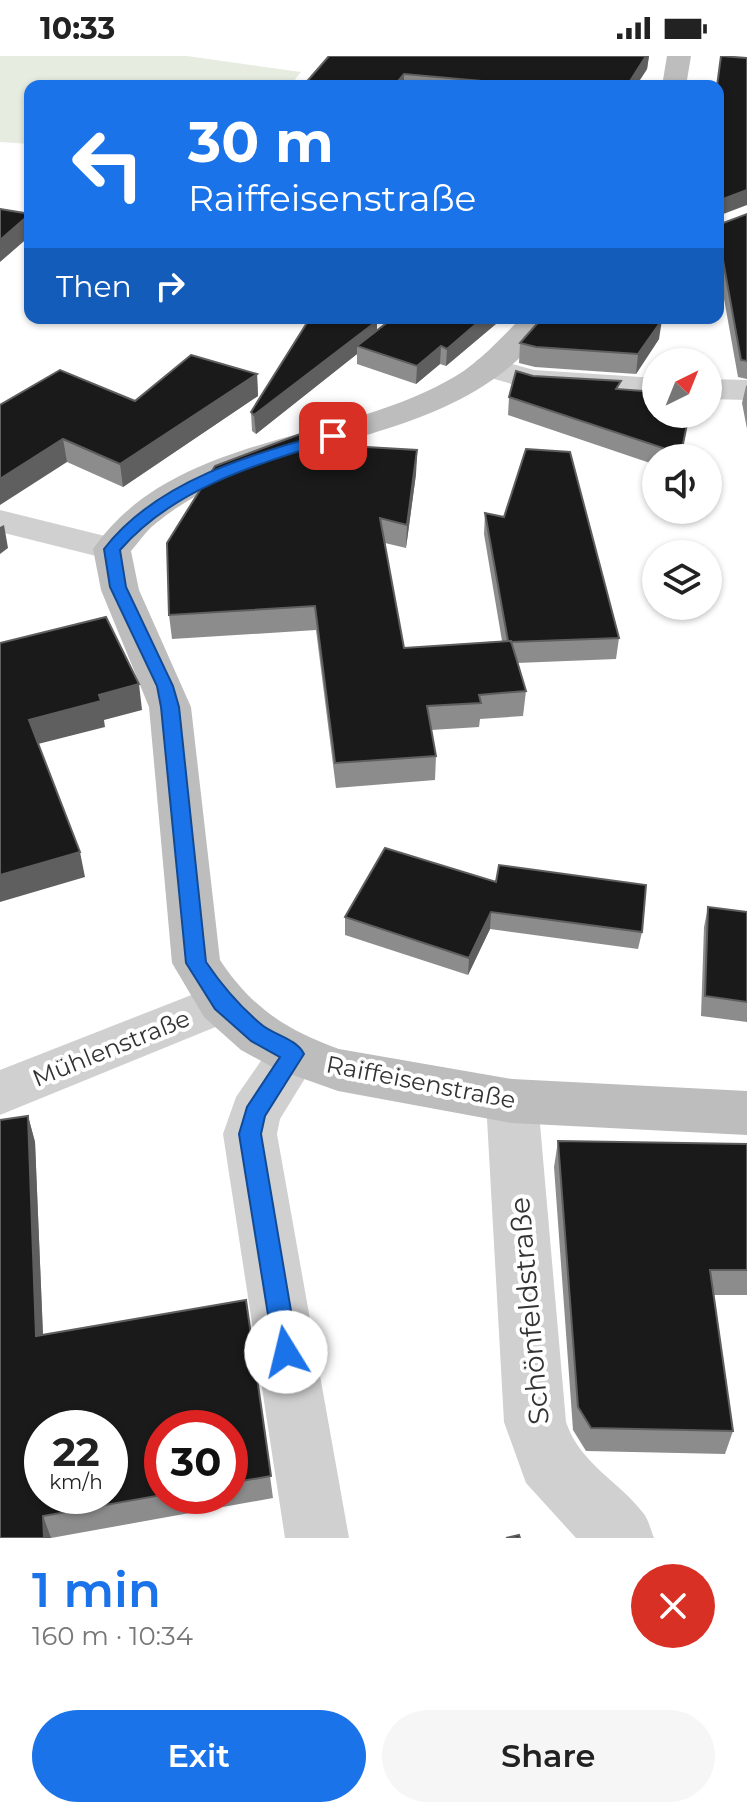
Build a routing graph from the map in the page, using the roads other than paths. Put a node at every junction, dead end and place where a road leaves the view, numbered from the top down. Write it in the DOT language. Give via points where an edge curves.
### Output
graph roads {
  1 [pos="679,56"];
  2 [pos="675,80"];
  3 [pos="533,324"];
  4 [pos="488,367"];
  5 [pos="642,387"];
  6 [pos="722,389"];
  7 [pos="747,390"];
  8 [pos="0,521"];
  9 [pos="112,549"];
  10 [pos="222,1003"];
  11 [pos="294,1054"];
  12 [pos="0,1093"];
  13 [pos="512,1101"];
  14 [pos="747,1113"];
  15 [pos="317,1538"];
  16 [pos="622,1538"];
  1 -- 2 [label="street"];
  3 -- 4 [label="street"];
  4 -- 5 [label="street" via="532,380"];
  4 -- 9 [label="street" via="437,400 250,462 185,490 137,521"];
  6 -- 7 [label="street"];
  8 -- 9 [label="street"];
  9 -- 10 [label="street, Raiffeisenstraße" via="118,587 165,686 196,963"];
  10 -- 11 [label="street, Raiffeisenstraße" via="259,1035"];
  10 -- 12 [label="street, Mühlenstraße"];
  11 -- 13 [label="street, Raiffeisenstraße" via="338,1070"];
  11 -- 15 [label="street" via="255,1113 250,1134"];
  13 -- 14 [label="street, Raiffeisenstraße"];
  13 -- 16 [label="street, Schönfeldstraße" via="535,1422 548,1461"];
}
